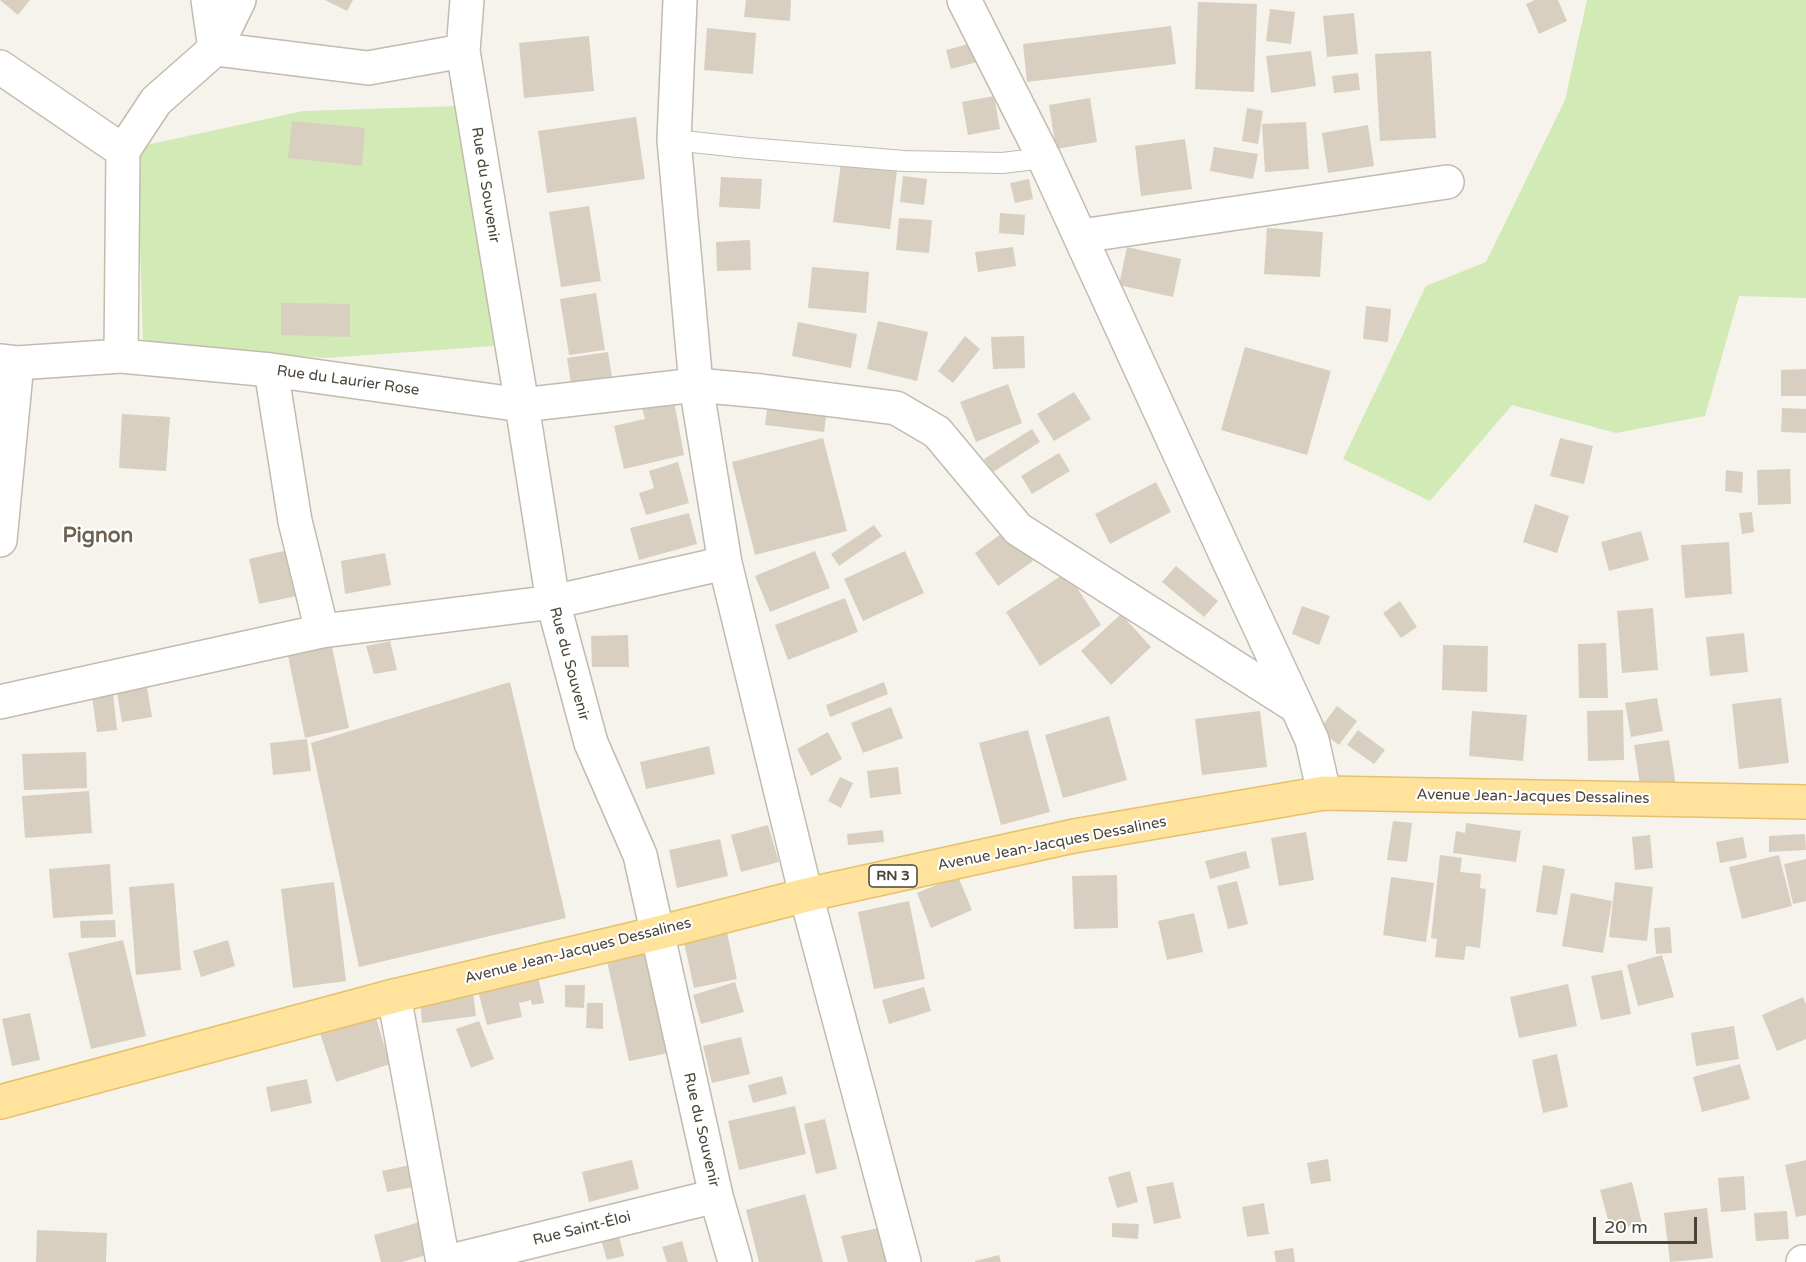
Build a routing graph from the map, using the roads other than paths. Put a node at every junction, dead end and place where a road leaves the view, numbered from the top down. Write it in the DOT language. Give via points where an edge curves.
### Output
graph roads {
  1 [pos="208,0"];
  2 [pos="240,0"];
  3 [pos="467,0"];
  4 [pos="680,0"];
  5 [pos="963,0"];
  6 [pos="215,49"];
  7 [pos="463,51"];
  8 [pos="0,67"];
  9 [pos="674,140"];
  10 [pos="123,151"];
  11 [pos="1044,158"];
  12 [pos="1447,182"];
  13 [pos="1081,236"];
  14 [pos="122,356"];
  15 [pos="8,362"];
  16 [pos="271,370"];
  17 [pos="696,385"];
  18 [pos="522,405"];
  19 [pos="0,540"];
  20 [pos="726,563"];
  21 [pos="553,602"];
  22 [pos="322,631"];
  23 [pos="0,702"];
  24 [pos="1297,707"];
  25 [pos="1324,793"];
  26 [pos="1806,802"];
  27 [pos="806,895"];
  28 [pos="658,933"];
  29 [pos="394,996"];
  30 [pos="0,1102"];
  31 [pos="716,1196"];
  32 [pos="445,1262"];
  33 [pos="735,1262"];
  34 [pos="904,1262"];
  1 -- 6 [label="street"];
  2 -- 6 [label="street"];
  3 -- 7 [label="street, Rue du Souvenir"];
  4 -- 9 [label="street"];
  5 -- 11 [label="street"];
  6 -- 7 [label="street" via="368,68"];
  6 -- 10 [label="street" via="156,101"];
  7 -- 18 [label="street, Rue du Souvenir"];
  8 -- 10 [label="street"];
  9 -- 11 [label="lane" via="904,161 1002,164"];
  9 -- 17 [label="street"];
  10 -- 14 [label="street"];
  11 -- 13 [label="street"];
  12 -- 13 [label="street"];
  13 -- 24 [label="street"];
  14 -- 15 [label="street, Rue du Laurier Rose"];
  14 -- 16 [label="street, Rue du Laurier Rose"];
  15 -- 19 [label="street"];
  16 -- 18 [label="street, Rue du Laurier Rose"];
  16 -- 22 [label="street" via="295,521"];
  17 -- 18 [label="street, Rue du Laurier Rose"];
  17 -- 20 [label="street"];
  17 -- 24 [label="street, Rue du Laurier Rose" via="896,408 937,432 1018,529"];
  18 -- 21 [label="street, Rue du Souvenir"];
  20 -- 21 [label="street"];
  20 -- 27 [label="street"];
  21 -- 22 [label="street"];
  21 -- 28 [label="street, Rue du Souvenir" via="591,744 640,855"];
  22 -- 23 [label="street"];
  24 -- 25 [label="street" via="1312,740"];
  25 -- 26 [label="main road, Avenue Jean-Jacques Dessalines / RN 3"];
  25 -- 27 [label="main road, Avenue Jean-Jacques Dessalines / RN 3" via="1074,836"];
  27 -- 28 [label="main road, Avenue Jean-Jacques Dessalines / RN 3"];
  27 -- 34 [label="street"];
  28 -- 29 [label="main road, Avenue Jean-Jacques Dessalines / RN 3"];
  28 -- 31 [label="street, Rue du Souvenir"];
  29 -- 30 [label="main road, Avenue Jean-Jacques Dessalines / RN 3"];
  29 -- 32 [label="street"];
  31 -- 32 [label="street, Rue Saint-Éloi"];
  31 -- 33 [label="street, Rue du Souvenir"];
}
